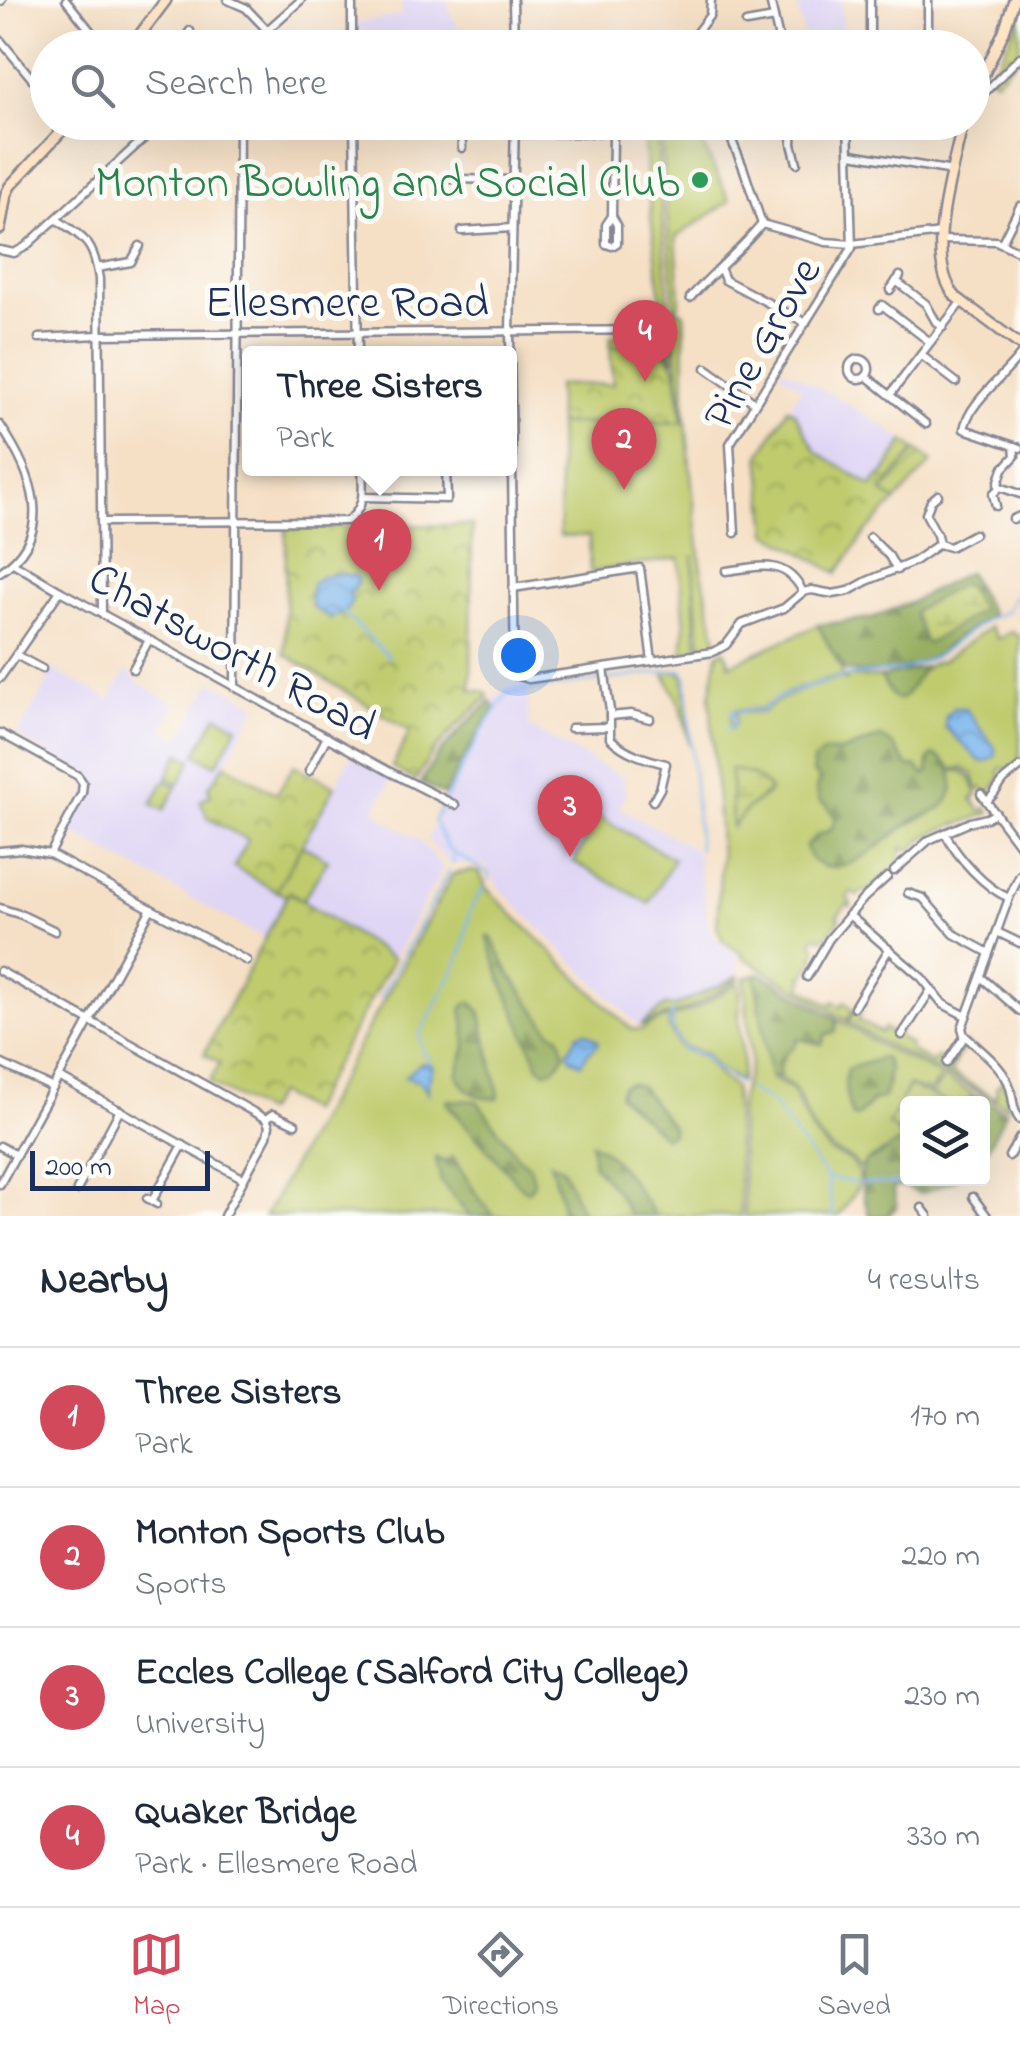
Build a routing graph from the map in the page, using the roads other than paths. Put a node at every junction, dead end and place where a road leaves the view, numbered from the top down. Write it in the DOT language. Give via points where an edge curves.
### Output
graph roads {
  1 [pos="66,0"];
  2 [pos="166,0"];
  3 [pos="228,0"];
  4 [pos="300,0"];
  5 [pos="352,0"];
  6 [pos="514,0"];
  7 [pos="711,0"];
  8 [pos="770,0"];
  9 [pos="870,0"];
  10 [pos="928,0"];
  11 [pos="1013,1"];
  12 [pos="774,18"];
  13 [pos="746,23"];
  14 [pos="90,30"];
  15 [pos="144,30"];
  16 [pos="267,30"];
  17 [pos="352,30"];
  18 [pos="514,30"];
  19 [pos="698,30"];
  20 [pos="777,30"];
  21 [pos="870,30"];
  22 [pos="928,30"];
  23 [pos="0,40"];
  24 [pos="1020,57"];
  25 [pos="990,61"];
  26 [pos="30,76"];
  27 [pos="990,87"];
  28 [pos="53,140"];
  29 [pos="142,140"];
  30 [pos="238,140"];
  31 [pos="354,140"];
  32 [pos="460,140"];
  33 [pos="515,140"];
  34 [pos="613,140"];
  35 [pos="732,140"];
  36 [pos="792,140"];
  37 [pos="849,140"];
  38 [pos="960,140"];
  39 [pos="460,143"];
  40 [pos="850,154"];
  41 [pos="797,163"];
  42 [pos="953,171"];
  43 [pos="449,179"];
  44 [pos="514,180"];
  45 [pos="3,192"];
  46 [pos="1020,206"];
  47 [pos="612,216"];
  48 [pos="56,219"];
  49 [pos="762,224"];
  50 [pos="512,228"];
  51 [pos="0,229"];
  52 [pos="462,230"];
  53 [pos="941,236"];
  54 [pos="1002,242"];
  55 [pos="852,244"];
  56 [pos="140,246"];
  57 [pos="0,250"];
  58 [pos="1020,252"];
  59 [pos="97,268"];
  60 [pos="720,270"];
  61 [pos="890,290"];
  62 [pos="690,298"];
  63 [pos="962,302"];
  64 [pos="879,309"];
  65 [pos="806,322"];
  66 [pos="942,327"];
  67 [pos="656,330"];
  68 [pos="357,332"];
  69 [pos="510,332"];
  70 [pos="99,334"];
  71 [pos="238,334"];
  72 [pos="39,338"];
  73 [pos="930,342"];
  74 [pos="1020,345"];
  75 [pos="358,346"];
  76 [pos="510,346"];
  77 [pos="921,355"];
  78 [pos="1020,355"];
  79 [pos="706,368"];
  80 [pos="866,376"];
  81 [pos="956,382"];
  82 [pos="890,395"];
  83 [pos="755,403"];
  84 [pos="926,424"];
  85 [pos="0,425"];
  86 [pos="1017,447"];
  87 [pos="362,476"];
  88 [pos="446,476"];
  89 [pos="512,476"];
  90 [pos="1000,487"];
  91 [pos="1020,494"];
  92 [pos="938,495"];
  93 [pos="363,497"];
  94 [pos="996,506"];
  95 [pos="238,520"];
  96 [pos="101,522"];
  97 [pos="735,533"];
  98 [pos="974,534"];
  99 [pos="870,537"];
  100 [pos="939,544"];
  101 [pos="13,563"];
  102 [pos="897,570"];
  103 [pos="726,571"];
  104 [pos="0,572"];
  105 [pos="513,588"];
  106 [pos="60,591"];
  107 [pos="803,592"];
  108 [pos="102,614"];
  109 [pos="149,640"];
  110 [pos="16,655"];
  111 [pos="652,661"];
  112 [pos="604,668"];
  113 [pos="42,669"];
  114 [pos="133,670"];
  115 [pos="0,678"];
  116 [pos="235,687"];
  117 [pos="610,716"];
  118 [pos="650,718"];
  119 [pos="609,727"];
  120 [pos="570,728"];
  121 [pos="0,733"];
  122 [pos="327,737"];
  123 [pos="1020,767"];
  124 [pos="309,771"];
  125 [pos="653,802"];
  126 [pos="453,804"];
  127 [pos="996,813"];
  128 [pos="945,833"];
  129 [pos="1020,846"];
  130 [pos="0,851"];
  131 [pos="50,854"];
  132 [pos="1020,875"];
  133 [pos="908,893"];
  134 [pos="1009,898"];
  135 [pos="0,908"];
  136 [pos="151,909"];
  137 [pos="936,914"];
  138 [pos="849,915"];
  139 [pos="929,920"];
  140 [pos="55,931"];
  141 [pos="997,932"];
  142 [pos="1020,942"];
  143 [pos="889,949"];
  144 [pos="989,953"];
  145 [pos="247,962"];
  146 [pos="0,972"];
  147 [pos="980,976"];
  148 [pos="807,977"];
  149 [pos="932,990"];
  150 [pos="854,1007"];
  151 [pos="1020,1010"];
  152 [pos="966,1016"];
  153 [pos="89,1022"];
  154 [pos="902,1034"];
  155 [pos="966,1036"];
  156 [pos="0,1063"];
  157 [pos="947,1063"];
  158 [pos="59,1078"];
  159 [pos="52,1088"];
  160 [pos="120,1110"];
  161 [pos="1020,1120"];
  162 [pos="268,1122"];
  163 [pos="295,1124"];
  164 [pos="1020,1137"];
  165 [pos="183,1145"];
  166 [pos="0,1146"];
  167 [pos="16,1155"];
  168 [pos="1010,1156"];
  169 [pos="244,1179"];
  170 [pos="0,1184"];
  171 [pos="77,1190"];
  172 [pos="973,1197"];
  173 [pos="152,1201"];
  174 [pos="922,1208"];
  175 [pos="224,1216"];
  176 [pos="928,1216"];
  177 [pos="988,1216"];
  1 -- 14 [label="street"];
  2 -- 15 [label="main road"];
  3 -- 16 [label="street"];
  4 -- 16 [label="street"];
  5 -- 17 [label="street"];
  6 -- 18 [label="street"];
  7 -- 19 [label="street" via="712,12"];
  8 -- 12 [label="street"];
  9 -- 21 [label="street"];
  10 -- 22 [label="street"];
  11 -- 25 [label="main road"];
  12 -- 13 [label="street"];
  12 -- 20 [label="street"];
  23 -- 26 [label="street"];
  24 -- 27 [label="street"];
  28 -- 45 [label="main road"];
  29 -- 48 [label="street"];
  30 -- 71 [label="street"];
  31 -- 68 [label="street"];
  32 -- 39 [label="street"];
  33 -- 44 [label="street"];
  34 -- 47 [label="street"];
  35 -- 49 [label="street"];
  36 -- 41 [label="street"];
  37 -- 40 [label="street"];
  38 -- 42 [label="main road"];
  40 -- 42 [label="street"];
  40 -- 55 [label="street"];
  42 -- 53 [label="main road"];
  43 -- 44 [label="street"];
  44 -- 50 [label="street"];
  45 -- 51 [label="main road"];
  46 -- 54 [label="street"];
  48 -- 57 [label="street" via="21,250"];
  48 -- 59 [label="street" via="77,232 96,255"];
  49 -- 55 [label="street"];
  49 -- 60 [label="street"];
  50 -- 52 [label="street"];
  50 -- 69 [label="street"];
  53 -- 54 [label="street"];
  53 -- 55 [label="street"];
  53 -- 63 [label="main road" via="946,283"];
  54 -- 58 [label="street"];
  55 -- 65 [label="street, Pine Grove"];
  56 -- 59 [label="street" via="131,262"];
  59 -- 70 [label="street"];
  60 -- 62 [label="street"];
  60 -- 65 [label="street" via="725,280"];
  61 -- 66 [label="street" via="898,279"];
  63 -- 66 [label="street"];
  63 -- 74 [label="main road"];
  64 -- 73 [label="street"];
  65 -- 83 [label="street, Pine Grove"];
  66 -- 73 [label="street"];
  67 -- 69 [label="street, Ellesmere Road"];
  68 -- 69 [label="street, Ellesmere Road"];
  68 -- 71 [label="street, Ellesmere Road"];
  68 -- 75 [label="street"];
  69 -- 76 [label="street"];
  70 -- 71 [label="street, Ellesmere Road"];
  70 -- 72 [label="street, Ellesmere Road"];
  70 -- 96 [label="street"];
  71 -- 95 [label="street"];
  73 -- 77 [label="street"];
  77 -- 81 [label="street"];
  77 -- 82 [label="street"];
  78 -- 86 [label="street" via="964,422 964,429"];
  79 -- 83 [label="street"];
  80 -- 82 [label="street"];
  82 -- 84 [label="street"];
  83 -- 97 [label="street, Pine Grove" via="729,447"];
  85 -- 101 [label="street" via="26,473 35,512 29,542"];
  86 -- 90 [label="street"];
  87 -- 93 [label="street"];
  88 -- 93 [label="street" via="447,499"];
  89 -- 105 [label="street"];
  90 -- 91 [label="street"];
  90 -- 94 [label="street" via="993,494"];
  92 -- 100 [label="street" via="926,514"];
  93 -- 95 [label="street" via="346,521"];
  95 -- 96 [label="street"];
  95 -- 116 [label="street"];
  96 -- 108 [label="street"];
  98 -- 100 [label="street" via="950,547"];
  99 -- 102 [label="street"];
  100 -- 102 [label="street"];
  101 -- 104 [label="street"];
  101 -- 106 [label="street, Chatsworth Road"];
  102 -- 107 [label="street" via="843,593"];
  103 -- 107 [label="street" via="779,568"];
  105 -- 111 [label="street" via="640,568"];
  105 -- 112 [label="street" via="515,675 529,679"];
  106 -- 108 [label="street, Chatsworth Road"];
  106 -- 110 [label="street"];
  107 -- 111 [label="street" via="784,608 742,624 716,651"];
  108 -- 109 [label="street, Chatsworth Road"];
  109 -- 114 [label="street"];
  109 -- 116 [label="street, Chatsworth Road"];
  110 -- 113 [label="street"];
  110 -- 115 [label="street"];
  111 -- 112 [label="street"];
  112 -- 117 [label="street"];
  116 -- 122 [label="street, Chatsworth Road"];
  117 -- 118 [label="street"];
  117 -- 119 [label="street"];
  119 -- 120 [label="street"];
  119 -- 125 [label="street" via="618,745 669,765"];
  121 -- 131 [label="street" via="83,783"];
  122 -- 124 [label="street"];
  122 -- 126 [label="street, Chatsworth Road"];
  123 -- 127 [label="street" via="984,797"];
  127 -- 128 [label="street"];
  127 -- 129 [label="street"];
  128 -- 134 [label="street" via="986,884"];
  128 -- 138 [label="street" via="906,854"];
  130 -- 131 [label="street"];
  131 -- 136 [label="street"];
  132 -- 134 [label="street"];
  133 -- 137 [label="street"];
  134 -- 141 [label="street"];
  135 -- 140 [label="street"];
  136 -- 145 [label="street"];
  136 -- 153 [label="street"];
  137 -- 139 [label="street"];
  137 -- 144 [label="street"];
  138 -- 143 [label="street"];
  138 -- 148 [label="street" via="821,944"];
  141 -- 142 [label="street"];
  141 -- 144 [label="street"];
  143 -- 149 [label="street"];
  143 -- 150 [label="street"];
  144 -- 147 [label="street"];
  146 -- 153 [label="street"];
  147 -- 151 [label="street"];
  147 -- 152 [label="street"];
  149 -- 152 [label="street"];
  149 -- 154 [label="street"];
  152 -- 155 [label="street"];
  153 -- 158 [label="street"];
  153 -- 162 [label="street"];
  155 -- 157 [label="street"];
  155 -- 161 [label="street" via="1005,1077"];
  156 -- 159 [label="street"];
  158 -- 159 [label="street"];
  158 -- 160 [label="street"];
  159 -- 167 [label="street"];
  160 -- 165 [label="street"];
  160 -- 171 [label="street"];
  162 -- 163 [label="street" via="273,1114"];
  162 -- 169 [label="street"];
  164 -- 168 [label="street"];
  165 -- 169 [label="street"];
  165 -- 173 [label="street"];
  166 -- 167 [label="street"];
  167 -- 170 [label="street"];
  169 -- 175 [label="street"];
  172 -- 177 [label="street"];
  174 -- 176 [label="street"];
}
